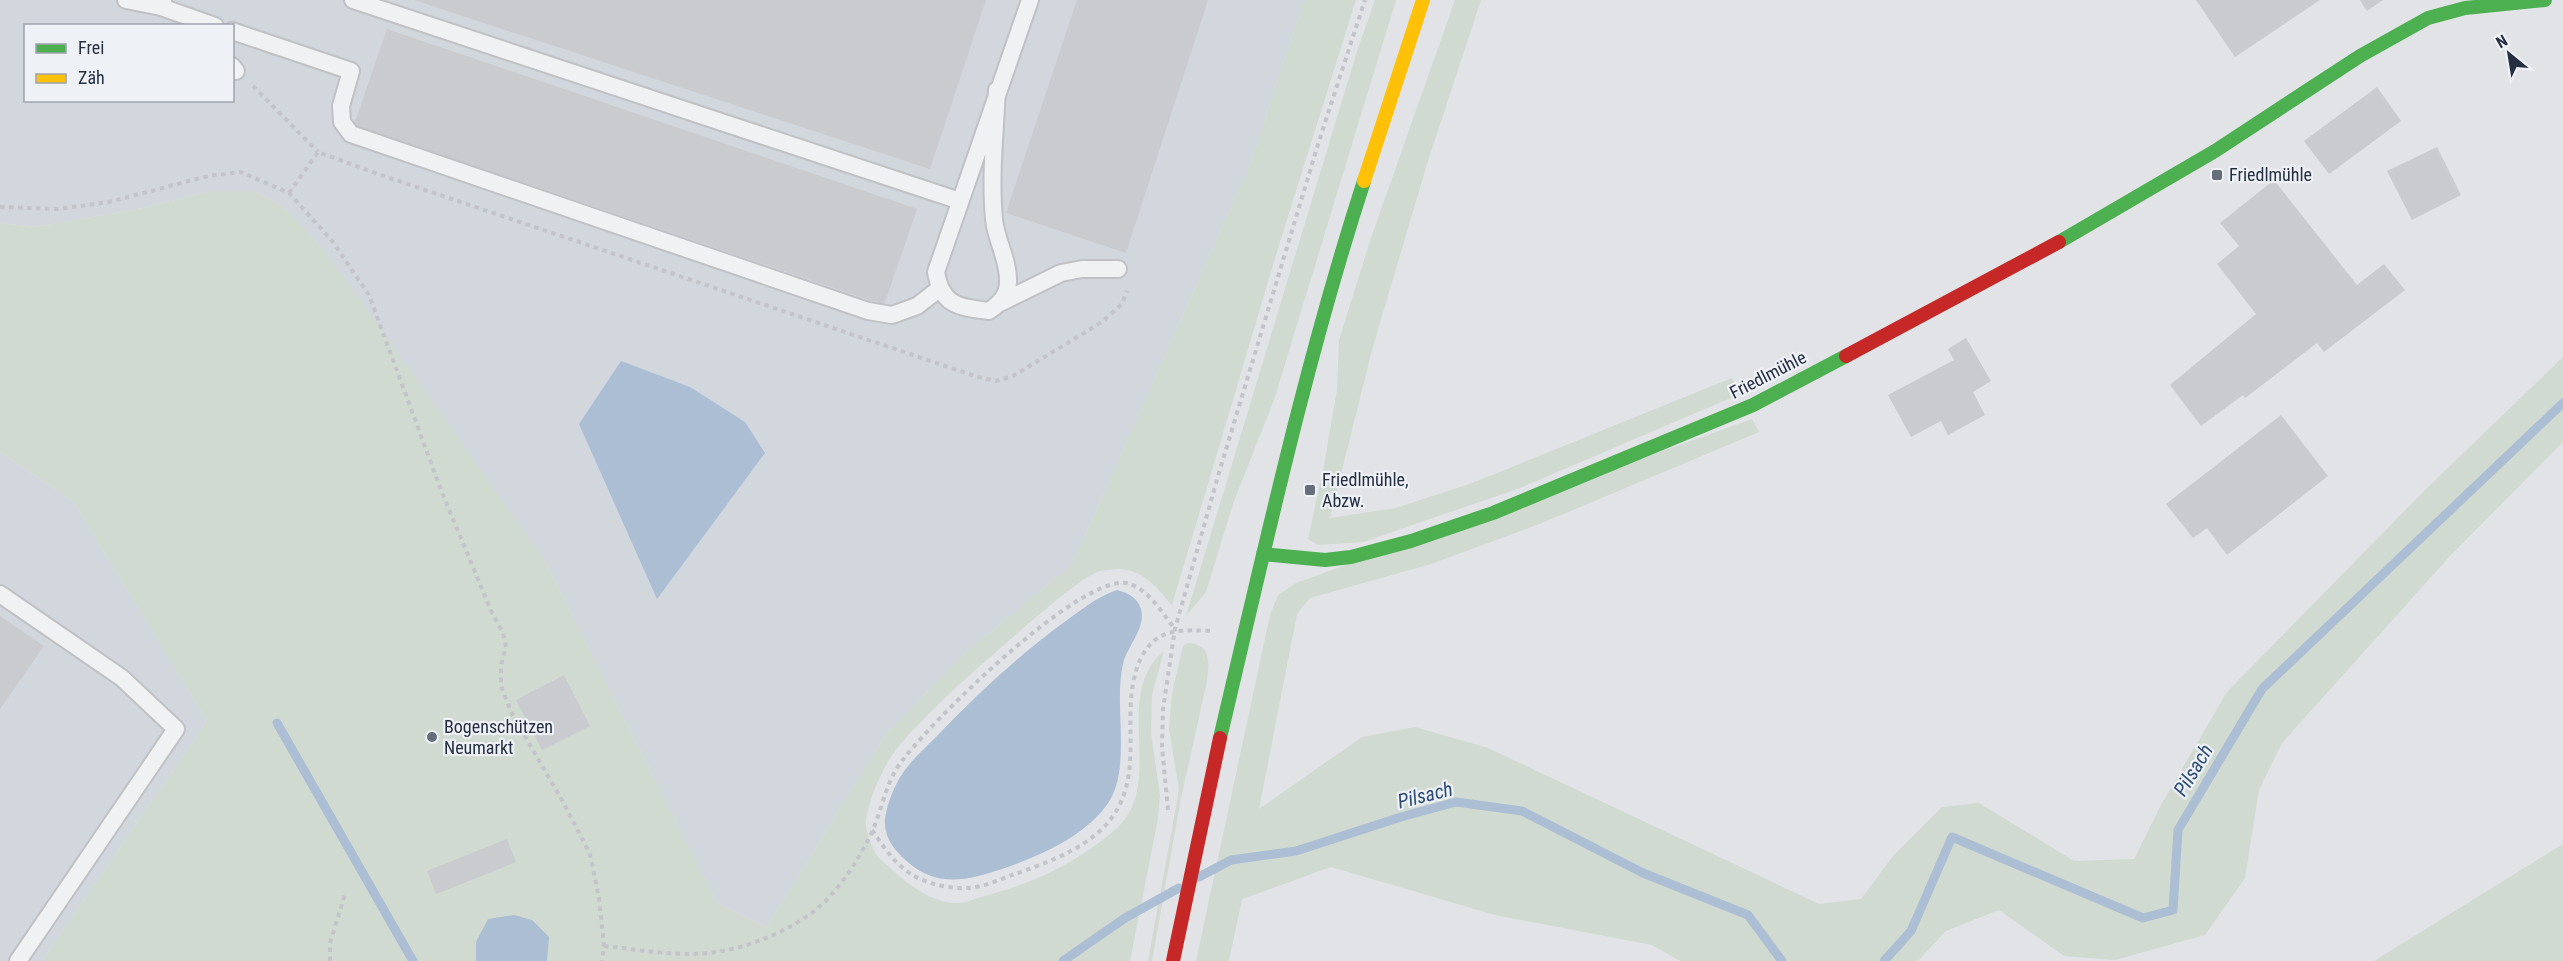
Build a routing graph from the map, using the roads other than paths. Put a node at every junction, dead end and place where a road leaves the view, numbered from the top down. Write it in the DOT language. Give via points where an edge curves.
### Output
graph roads {
  1 [pos="126,0"];
  2 [pos="353,0"];
  3 [pos="1030,0"];
  4 [pos="1423,0"];
  5 [pos="2545,0"];
  6 [pos="162,4"];
  7 [pos="211,24"];
  8 [pos="234,33"];
  9 [pos="997,90"];
  10 [pos="960,201"];
  11 [pos="1118,269"];
  12 [pos="939,289"];
  13 [pos="1002,302"];
  14 [pos="1263,554"];
  15 [pos="0,594"];
  16 [pos="18,961"];
  17 [pos="1173,961"];
  1 -- 6 [label="lane"];
  2 -- 10 [label="lane"];
  3 -- 9 [label="lane"];
  4 -- 14 [label="street" via="1351,221"];
  5 -- 14 [label="street, Friedlmühle" via="2465,8 2428,18 2360,56 2215,151 2083,229 1753,405 1565,484 1411,541 1325,560"];
  6 -- 7 [label="lane"];
  8 -- 12 [label="lane" via="351,71 341,106 342,122 351,134 867,311 892,315 917,306"];
  9 -- 10 [label="lane"];
  9 -- 13 [label="lane" via="994,223 1009,284"];
  10 -- 12 [label="lane" via="936,272"];
  11 -- 13 [label="lane" via="1082,268 1061,273"];
  12 -- 13 [label="lane" via="948,301 963,307 989,311"];
  14 -- 17 [label="street"];
  15 -- 16 [label="lane" via="122,678 176,729"];
}
